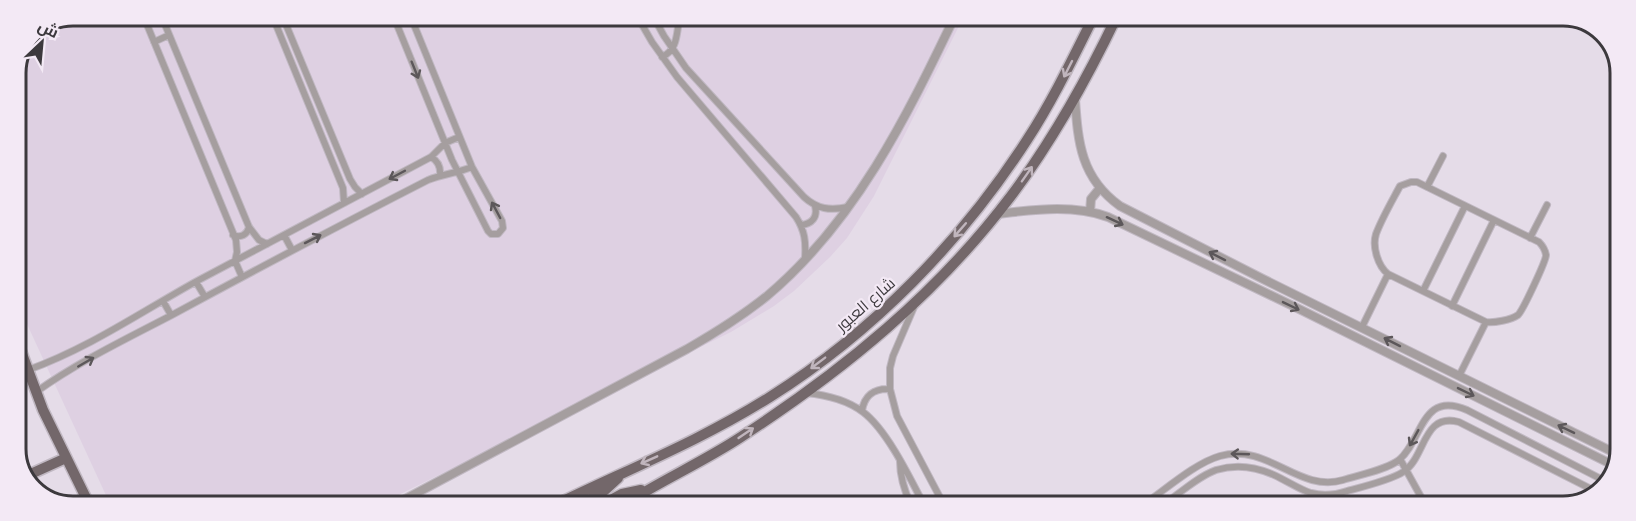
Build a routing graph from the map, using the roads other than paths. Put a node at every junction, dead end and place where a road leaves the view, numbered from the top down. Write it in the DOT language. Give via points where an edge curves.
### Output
graph roads {
  1 [pos="147,25"];
  2 [pos="165,25"];
  3 [pos="276,25"];
  4 [pos="286,25"];
  5 [pos="397,25"];
  6 [pos="414,25"];
  7 [pos="643,25"];
  8 [pos="658,25"];
  9 [pos="678,25"];
  10 [pos="950,25"];
  11 [pos="1090,25"];
  12 [pos="1113,25"];
  13 [pos="169,35"];
  14 [pos="154,42"];
  15 [pos="672,49"];
  16 [pos="662,57"];
  17 [pos="303,66"];
  18 [pos="294,70"];
  19 [pos="1075,99"];
  20 [pos="459,137"];
  21 [pos="445,143"];
  22 [pos="1443,156"];
  23 [pos="431,157"];
  24 [pos="472,166"];
  25 [pos="459,172"];
  26 [pos="440,176"];
  27 [pos="352,183"];
  28 [pos="343,188"];
  29 [pos="1100,188"];
  30 [pos="1427,188"];
  31 [pos="362,194"];
  32 [pos="344,203"];
  33 [pos="1547,205"];
  34 [pos="815,206"];
  35 [pos="1465,206"];
  36 [pos="849,207"];
  37 [pos="1090,212"];
  38 [pos="996,214"];
  39 [pos="1494,220"];
  40 [pos="801,225"];
  41 [pos="249,227"];
  42 [pos="233,235"];
  43 [pos="284,235"];
  44 [pos="1530,238"];
  45 [pos="267,244"];
  46 [pos="292,250"];
  47 [pos="805,258"];
  48 [pos="235,261"];
  49 [pos="1389,274"];
  50 [pos="242,277"];
  51 [pos="196,282"];
  52 [pos="1422,291"];
  53 [pos="205,297"];
  54 [pos="163,301"];
  55 [pos="917,302"];
  56 [pos="1452,306"];
  57 [pos="171,315"];
  58 [pos="1485,322"];
  59 [pos="1362,327"];
  60 [pos="100,337"];
  61 [pos="106,350"];
  62 [pos="26,367"];
  63 [pos="27,370"];
  64 [pos="1459,376"];
  65 [pos="890,389"];
  66 [pos="36,392"];
  67 [pos="806,393"];
  68 [pos="862,411"];
  69 [pos="707,433"];
  70 [pos="1610,450"];
  71 [pos="717,452"];
  72 [pos="66,458"];
  73 [pos="1400,459"];
  74 [pos="900,460"];
  75 [pos="1608,463"];
  76 [pos="1406,470"];
  77 [pos="624,472"];
  78 [pos="33,473"];
  79 [pos="1600,478"];
  80 [pos="1589,488"];
  81 [pos="648,489"];
  82 [pos="85,496"];
  83 [pos="411,496"];
  84 [pos="574,496"];
  85 [pos="596,496"];
  86 [pos="618,496"];
  87 [pos="637,496"];
  88 [pos="907,496"];
  89 [pos="919,496"];
  90 [pos="939,496"];
  91 [pos="1156,496"];
  92 [pos="1177,496"];
  93 [pos="1420,496"];
  1 -- 14 [label="street"];
  2 -- 13 [label="street"];
  3 -- 18 [label="street"];
  4 -- 17 [label="street"];
  5 -- 21 [label="street, one-way"];
  6 -- 20 [label="street"];
  7 -- 16 [label="street"];
  8 -- 15 [label="street"];
  9 -- 15 [label="street"];
  10 -- 36 [label="street" via="887,148"];
  11 -- 69 [label="main road, شارع العبور, one-way" via="1061,84 1022,147 986,198 930,264 854,336 814,367"];
  12 -- 19 [label="main road, شارع العبور"];
  13 -- 14 [label="street"];
  13 -- 41 [label="street"];
  14 -- 42 [label="street"];
  15 -- 16 [label="street"];
  15 -- 34 [label="street"];
  16 -- 40 [label="street"];
  17 -- 18 [label="street"];
  17 -- 27 [label="street"];
  18 -- 28 [label="street"];
  19 -- 29 [label="street" via="1080,150"];
  38 -- 19 [label="main road, شارع العبور, one-way"];
  20 -- 21 [label="street"];
  20 -- 24 [label="street"];
  21 -- 23 [label="street"];
  21 -- 25 [label="street"];
  22 -- 30 [label="street"];
  23 -- 26 [label="street" via="438,163"];
  23 -- 31 [label="street, one-way"];
  24 -- 25 [label="street"];
  25 -- 24 [label="street, one-way" via="488,231 498,234 503,228 502,221"];
  25 -- 26 [label="street"];
  46 -- 26 [label="street, one-way"];
  27 -- 28 [label="street"];
  27 -- 31 [label="street"];
  28 -- 32 [label="street"];
  29 -- 37 [label="street" via="1091,198"];
  59 -- 29 [label="street, one-way" via="1126,211"];
  30 -- 35 [label="street"];
  30 -- 49 [label="street" via="1417,182 1400,186 1377,232 1378,262"];
  31 -- 32 [label="street"];
  32 -- 43 [label="street"];
  33 -- 44 [label="street"];
  34 -- 36 [label="street" via="832,210"];
  34 -- 40 [label="street" via="815,218"];
  35 -- 39 [label="street"];
  35 -- 52 [label="street"];
  36 -- 47 [label="street"];
  37 -- 38 [label="street" via="1040,210"];
  37 -- 75 [label="street, one-way" via="1108,217"];
  38 -- 55 [label="main road, شارع العبور"];
  39 -- 44 [label="street"];
  39 -- 56 [label="street"];
  40 -- 47 [label="street" via="806,239"];
  41 -- 42 [label="street" via="240,237"];
  41 -- 45 [label="street"];
  42 -- 48 [label="street"];
  43 -- 45 [label="street"];
  43 -- 46 [label="street"];
  44 -- 58 [label="street" via="1543,247 1546,258 1523,307 1513,318"];
  45 -- 48 [label="street"];
  46 -- 50 [label="street"];
  47 -- 83 [label="street" via="762,300 712,335"];
  48 -- 50 [label="street"];
  48 -- 51 [label="street"];
  49 -- 52 [label="street"];
  49 -- 59 [label="street"];
  50 -- 53 [label="street"];
  51 -- 53 [label="street"];
  51 -- 54 [label="street"];
  52 -- 56 [label="street"];
  53 -- 57 [label="street"];
  54 -- 57 [label="street"];
  54 -- 60 [label="street"];
  55 -- 65 [label="street" via="893,356"];
  55 -- 67 [label="main road, شارع العبور" via="866,348"];
  56 -- 58 [label="street"];
  57 -- 61 [label="street"];
  58 -- 64 [label="street"];
  64 -- 59 [label="street, one-way"];
  60 -- 61 [label="street"];
  60 -- 63 [label="street"];
  66 -- 61 [label="street, one-way"];
  62 -- 63 [label="main road"];
  63 -- 66 [label="main road"];
  70 -- 64 [label="street, one-way"];
  65 -- 68 [label="street" via="871,393"];
  65 -- 90 [label="street" via="897,416"];
  66 -- 72 [label="main road"];
  67 -- 68 [label="street" via="837,399"];
  71 -- 67 [label="main road, شارع العبور, one-way"];
  68 -- 74 [label="street"];
  69 -- 71 [label="main road"];
  69 -- 77 [label="main road, شارع العبور, one-way"];
  71 -- 81 [label="main road, شارع العبور"];
  72 -- 78 [label="main road"];
  72 -- 82 [label="main road"];
  73 -- 76 [label="street"];
  79 -- 73 [label="street, one-way" via="1457,407 1428,414"];
  73 -- 91 [label="street, one-way" via="1328,483 1310,480 1256,456 1222,455 1196,467"];
  74 -- 88 [label="street"];
  74 -- 89 [label="street"];
  76 -- 80 [label="street" via="1430,430 1451,421"];
  76 -- 92 [label="street" via="1327,495 1305,491 1259,469 1227,468 1208,474"];
  76 -- 93 [label="street"];
  77 -- 84 [label="main road, شارع العبور"];
  77 -- 85 [label="main road"];
  81 -- 86 [label="main road"];
  81 -- 87 [label="main road, شارع العبور"];
}
